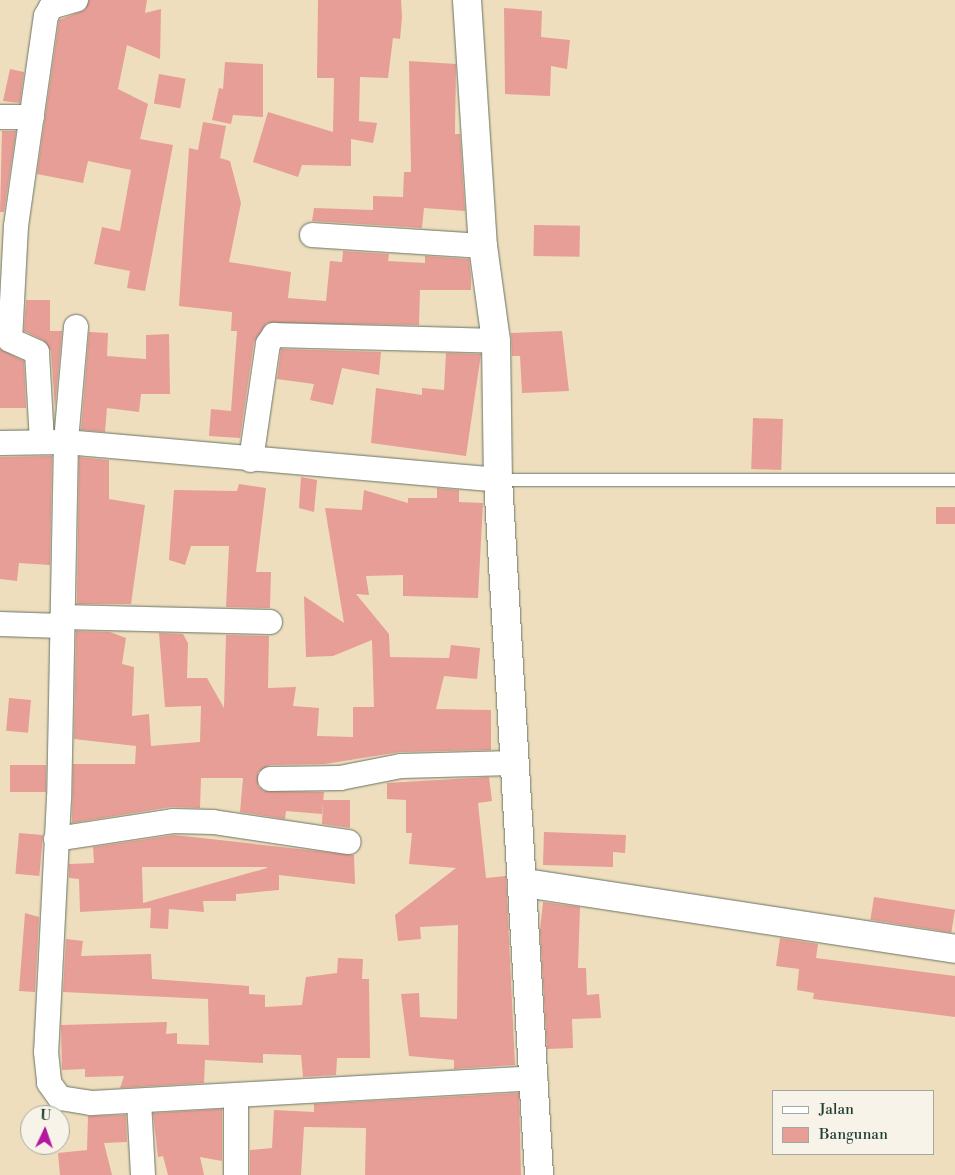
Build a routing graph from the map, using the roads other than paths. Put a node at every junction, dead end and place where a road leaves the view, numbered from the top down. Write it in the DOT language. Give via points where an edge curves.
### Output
graph roads {
  1 [pos="76,0"];
  2 [pos="467,0"];
  3 [pos="0,117"];
  4 [pos="32,117"];
  5 [pos="312,235"];
  6 [pos="483,246"];
  7 [pos="76,327"];
  8 [pos="496,341"];
  9 [pos="42,442"];
  10 [pos="66,442"];
  11 [pos="0,443"];
  12 [pos="250,460"];
  13 [pos="498,480"];
  14 [pos="955,480"];
  15 [pos="62,621"];
  16 [pos="270,622"];
  17 [pos="0,624"];
  18 [pos="513,763"];
  19 [pos="270,779"];
  20 [pos="56,839"];
  21 [pos="348,842"];
  22 [pos="525,883"];
  23 [pos="955,949"];
  24 [pos="535,1078"];
  25 [pos="236,1095"];
  26 [pos="139,1101"];
  27 [pos="143,1175"];
  28 [pos="236,1175"];
  29 [pos="539,1175"];
  1 -- 4 [label="street" via="48,12"];
  2 -- 6 [label="street" via="482,170"];
  3 -- 4 [label="street"];
  4 -- 9 [label="street" via="16,226 10,340 37,352"];
  5 -- 6 [label="street"];
  6 -- 8 [label="street"];
  7 -- 10 [label="street"];
  8 -- 12 [label="street" via="274,335 268,344"];
  8 -- 13 [label="street"];
  9 -- 10 [label="street"];
  9 -- 11 [label="street"];
  10 -- 12 [label="street"];
  10 -- 15 [label="street"];
  12 -- 13 [label="street"];
  13 -- 14 [label="lane"];
  13 -- 18 [label="street"];
  15 -- 16 [label="street"];
  15 -- 17 [label="street"];
  15 -- 20 [label="street"];
  18 -- 19 [label="street" via="402,766 340,778"];
  18 -- 22 [label="street"];
  20 -- 21 [label="street" via="138,825 193,822"];
  20 -- 26 [label="street" via="46,1052 50,1083 60,1098"];
  22 -- 23 [label="street"];
  22 -- 24 [label="street"];
  24 -- 25 [label="street"];
  24 -- 29 [label="street"];
  25 -- 26 [label="street"];
  25 -- 28 [label="street"];
  26 -- 27 [label="street"];
}
